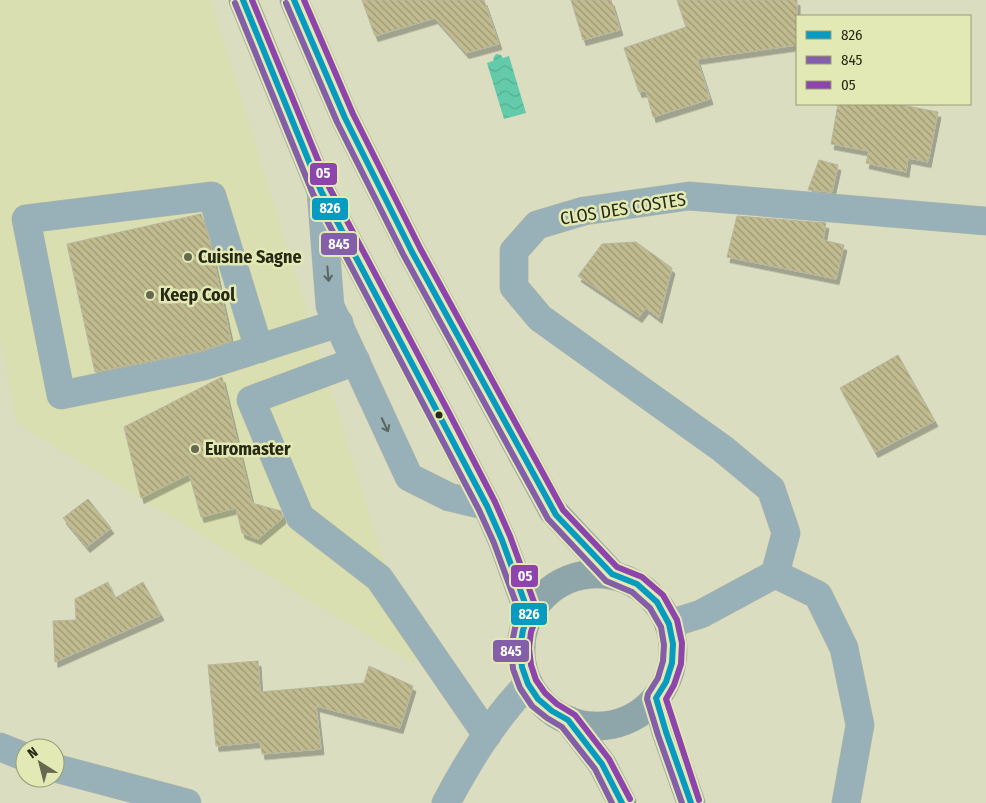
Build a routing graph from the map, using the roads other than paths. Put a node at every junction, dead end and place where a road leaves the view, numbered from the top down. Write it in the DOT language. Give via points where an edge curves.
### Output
graph roads {
  1 [pos="243,0"];
  2 [pos="294,0"];
  3 [pos="321,190"];
  4 [pos="986,221"];
  5 [pos="338,323"];
  6 [pos="260,349"];
  7 [pos="356,361"];
  8 [pos="487,506"];
  9 [pos="612,574"];
  10 [pos="775,574"];
  11 [pos="529,614"];
  12 [pos="669,624"];
  13 [pos="528,684"];
  14 [pos="656,698"];
  15 [pos="568,720"];
  16 [pos="487,734"];
  17 [pos="0,748"];
  18 [pos="15,753"];
  19 [pos="65,771"];
  20 [pos="187,803"];
  21 [pos="446,803"];
  22 [pos="622,803"];
  23 [pos="691,803"];
  24 [pos="846,803"];
  1 -- 3 [label="main road"];
  2 -- 9 [label="main road" via="345,118 412,252 553,511"];
  3 -- 5 [label="street, one-way" via="330,306"];
  3 -- 8 [label="main road"];
  4 -- 10 [label="street, CLOS DES COSTES" via="689,196 584,211 538,225 514,251 514,287 540,318 723,449 771,489 786,532"];
  5 -- 6 [label="street"];
  5 -- 7 [label="street"];
  6 -- 6 [label="street" via="204,366 61,394 26,219 212,196"];
  7 -- 8 [label="street, one-way" via="409,477 449,498"];
  7 -- 16 [label="street" via="251,400 300,517 379,578"];
  8 -- 11 [label="main road"];
  9 -- 11 [label="main road" via="580,575 550,589"];
  9 -- 12 [label="main road" via="637,584 657,602"];
  10 -- 12 [label="street" via="701,614"];
  10 -- 24 [label="street" via="818,595 844,648 860,725"];
  11 -- 13 [label="main road" via="520,648"];
  12 -- 14 [label="main road" via="672,663"];
  13 -- 15 [label="main road" via="538,699"];
  13 -- 16 [label="street" via="507,705"];
  14 -- 15 [label="main road" via="630,718 599,726"];
  14 -- 23 [label="main road"];
  15 -- 22 [label="main road" via="602,764"];
  16 -- 21 [label="street"];
  17 -- 18 [label="street"];
  19 -- 20 [label="street"];
}
